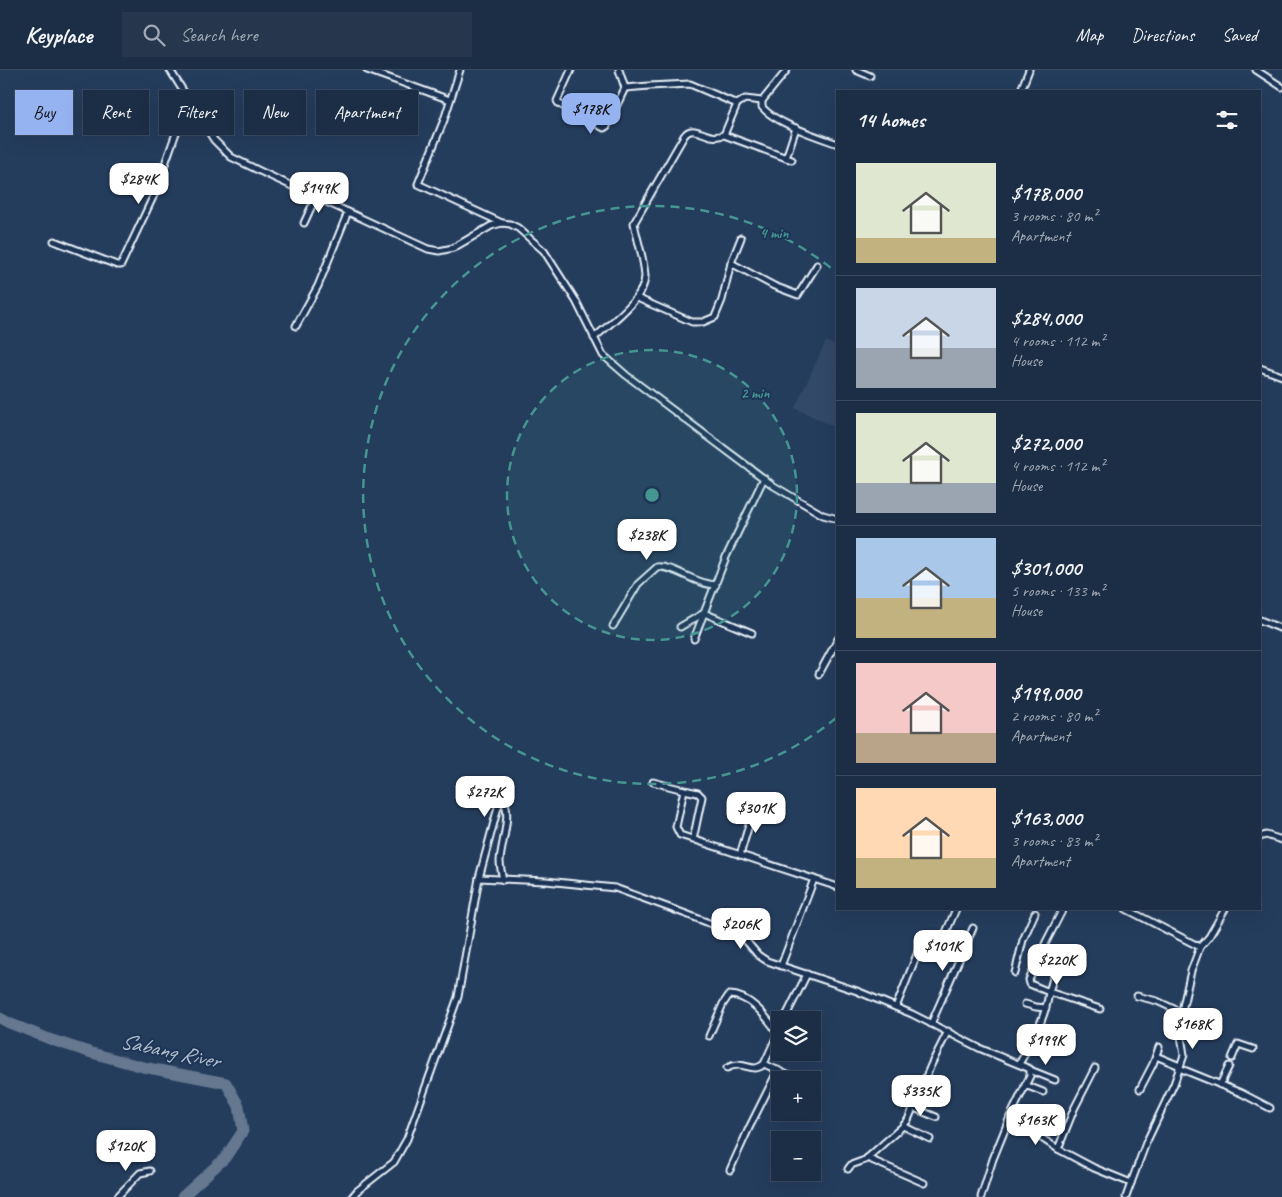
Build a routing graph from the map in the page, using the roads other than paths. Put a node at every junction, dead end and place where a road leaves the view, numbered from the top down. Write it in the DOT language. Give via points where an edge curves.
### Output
graph roads {
  1 [pos="170,70"];
  2 [pos="368,70"];
  3 [pos="460,70"];
  4 [pos="571,70"];
  5 [pos="619,70"];
  6 [pos="787,70"];
  7 [pos="856,70"];
  8 [pos="1029,70"];
  9 [pos="1256,70"];
  10 [pos="870,76"];
  11 [pos="1282,87"];
  12 [pos="625,88"];
  13 [pos="182,90"];
  14 [pos="1021,90"];
  15 [pos="450,100"];
  16 [pos="762,101"];
  17 [pos="737,104"];
  18 [pos="796,128"];
  19 [pos="175,135"];
  20 [pos="211,135"];
  21 [pos="724,135"];
  22 [pos="836,143"];
  23 [pos="316,197"];
  24 [pos="348,212"];
  25 [pos="304,223"];
  26 [pos="502,223"];
  27 [pos="741,238"];
  28 [pos="54,241"];
  29 [pos="731,263"];
  30 [pos="817,265"];
  31 [pos="637,298"];
  32 [pos="296,326"];
  33 [pos="594,338"];
  34 [pos="1261,368"];
  35 [pos="1282,376"];
  36 [pos="764,478"];
  37 [pos="836,518"];
  38 [pos="716,585"];
  39 [pos="704,613"];
  40 [pos="1261,620"];
  41 [pos="613,626"];
  42 [pos="680,627"];
  43 [pos="1282,629"];
  44 [pos="752,633"];
  45 [pos="694,639"];
  46 [pos="836,643"];
  47 [pos="819,674"];
  48 [pos="653,782"];
  49 [pos="684,790"];
  50 [pos="754,808"];
  51 [pos="1261,836"];
  52 [pos="693,840"];
  53 [pos="1282,840"];
  54 [pos="740,855"];
  55 [pos="479,878"];
  56 [pos="814,879"];
  57 [pos="503,880"];
  58 [pos="836,887"];
  59 [pos="956,910"];
  60 [pos="1062,910"];
  61 [pos="1128,910"];
  62 [pos="1224,910"];
  63 [pos="1035,913"];
  64 [pos="973,928"];
  65 [pos="922,942"];
  66 [pos="1200,947"];
  67 [pos="963,952"];
  68 [pos="781,966"];
  69 [pos="1056,968"];
  70 [pos="1014,972"];
  71 [pos="807,974"];
  72 [pos="1049,992"];
  73 [pos="1137,996"];
  74 [pos="1025,1004"];
  75 [pos="896,1007"];
  76 [pos="1046,1008"];
  77 [pos="1100,1009"];
  78 [pos="788,1011"];
  79 [pos="1182,1012"];
  80 [pos="771,1022"];
  81 [pos="931,1024"];
  82 [pos="1213,1027"];
  83 [pos="948,1032"];
  84 [pos="709,1036"];
  85 [pos="1159,1047"];
  86 [pos="771,1049"];
  87 [pos="1253,1049"];
  88 [pos="1156,1056"];
  89 [pos="1232,1058"];
  90 [pos="764,1064"];
  91 [pos="1020,1064"];
  92 [pos="1228,1066"];
  93 [pos="1180,1067"];
  94 [pos="727,1068"];
  95 [pos="1094,1068"];
  96 [pos="778,1070"];
  97 [pos="1030,1070"];
  98 [pos="1055,1080"];
  99 [pos="1025,1085"];
  100 [pos="1220,1085"];
  101 [pos="1140,1089"];
  102 [pos="1043,1092"];
  103 [pos="914,1108"];
  104 [pos="1270,1108"];
  105 [pos="936,1117"];
  106 [pos="1010,1117"];
  107 [pos="903,1126"];
  108 [pos="930,1139"];
  109 [pos="1058,1149"];
  110 [pos="867,1158"];
  111 [pos="848,1169"];
  112 [pos="730,1170"];
  113 [pos="150,1171"];
  114 [pos="924,1183"];
  115 [pos="1131,1183"];
  116 [pos="118,1197"];
  117 [pos="352,1197"];
  118 [pos="981,1197"];
  119 [pos="1126,1197"];
  1 -- 13 [label="street"];
  2 -- 15 [label="street"];
  3 -- 15 [label="street"];
  4 -- 12 [label="street" via="557,101 599,127 607,126"];
  5 -- 12 [label="street"];
  6 -- 16 [label="street"];
  7 -- 10 [label="street"];
  8 -- 14 [label="street"];
  9 -- 11 [label="street"];
  12 -- 17 [label="street" via="690,84"];
  15 -- 26 [label="street" via="418,184"];
  16 -- 17 [label="street" via="745,99"];
  16 -- 18 [label="street" via="765,110"];
  17 -- 21 [label="street"];
  18 -- 21 [label="street" via="789,159"];
  18 -- 22 [label="street"];
  19 -- 28 [label="street" via="154,195 121,265"];
  20 -- 23 [label="street" via="231,156"];
  21 -- 31 [label="street" via="687,132 635,218 645,277"];
  23 -- 24 [label="street"];
  23 -- 25 [label="street"];
  24 -- 26 [label="street" via="439,251 453,248"];
  24 -- 32 [label="street" via="318,286"];
  26 -- 33 [label="street" via="518,228 544,251 576,301"];
  27 -- 29 [label="street"];
  29 -- 30 [label="street" via="798,295"];
  29 -- 31 [label="street" via="722,300 715,316 709,320 692,322"];
  31 -- 33 [label="street"];
  33 -- 36 [label="street" via="603,355 626,375"];
  34 -- 35 [label="street"];
  36 -- 37 [label="street" via="790,497"];
  36 -- 38 [label="street" via="726,556"];
  38 -- 39 [label="street"];
  38 -- 41 [label="street" via="656,567 638,584"];
  39 -- 42 [label="street"];
  39 -- 44 [label="street"];
  39 -- 45 [label="street"];
  40 -- 43 [label="street"];
  46 -- 47 [label="street"];
  48 -- 49 [label="street"];
  49 -- 52 [label="street" via="676,827 680,835"];
  49 -- 52 [label="street" via="702,797"];
  50 -- 54 [label="street"];
  51 -- 53 [label="street" via="1266,834"];
  52 -- 54 [label="street"];
  54 -- 56 [label="street"];
  55 -- 57 [label="street"];
  55 -- 57 [label="street" via="501,796 506,803 500,864"];
  55 -- 117 [label="street" via="458,997 407,1139 394,1162"];
  56 -- 58 [label="street"];
  56 -- 68 [label="street"];
  57 -- 68 [label="street" via="614,888 742,936 758,955"];
  59 -- 67 [label="street" via="944,941"];
  60 -- 72 [label="street" via="1028,980 1029,984"];
  61 -- 66 [label="street"];
  62 -- 66 [label="street"];
  63 -- 70 [label="street"];
  64 -- 67 [label="street"];
  65 -- 75 [label="street"];
  66 -- 79 [label="street"];
  67 -- 81 [label="street"];
  68 -- 71 [label="street"];
  69 -- 72 [label="street"];
  71 -- 75 [label="street"];
  71 -- 78 [label="street"];
  72 -- 76 [label="street"];
  72 -- 77 [label="street"];
  73 -- 79 [label="street"];
  74 -- 76 [label="street"];
  75 -- 81 [label="street"];
  76 -- 91 [label="street"];
  79 -- 82 [label="street"];
  79 -- 93 [label="street" via="1179,1030 1184,1055"];
  80 -- 84 [label="street" via="738,996 729,995"];
  81 -- 83 [label="street"];
  83 -- 91 [label="street"];
  83 -- 103 [label="street"];
  85 -- 88 [label="street"];
  86 -- 90 [label="street"];
  87 -- 89 [label="street" via="1238,1044"];
  88 -- 93 [label="street"];
  88 -- 101 [label="street"];
  90 -- 94 [label="street" via="755,1069 739,1064"];
  90 -- 96 [label="street"];
  91 -- 97 [label="street"];
  92 -- 100 [label="street"];
  93 -- 100 [label="street"];
  93 -- 115 [label="street"];
  95 -- 109 [label="street"];
  96 -- 112 [label="street"];
  97 -- 98 [label="street"];
  97 -- 99 [label="street"];
  99 -- 102 [label="street"];
  99 -- 106 [label="street"];
  100 -- 104 [label="street"];
  103 -- 105 [label="street"];
  103 -- 107 [label="street"];
  106 -- 109 [label="street"];
  106 -- 118 [label="street"];
  107 -- 108 [label="street"];
  107 -- 110 [label="street"];
  109 -- 115 [label="street"];
  110 -- 111 [label="street"];
  110 -- 114 [label="street"];
  113 -- 116 [label="street" via="140,1173"];
  115 -- 119 [label="street"];
}
